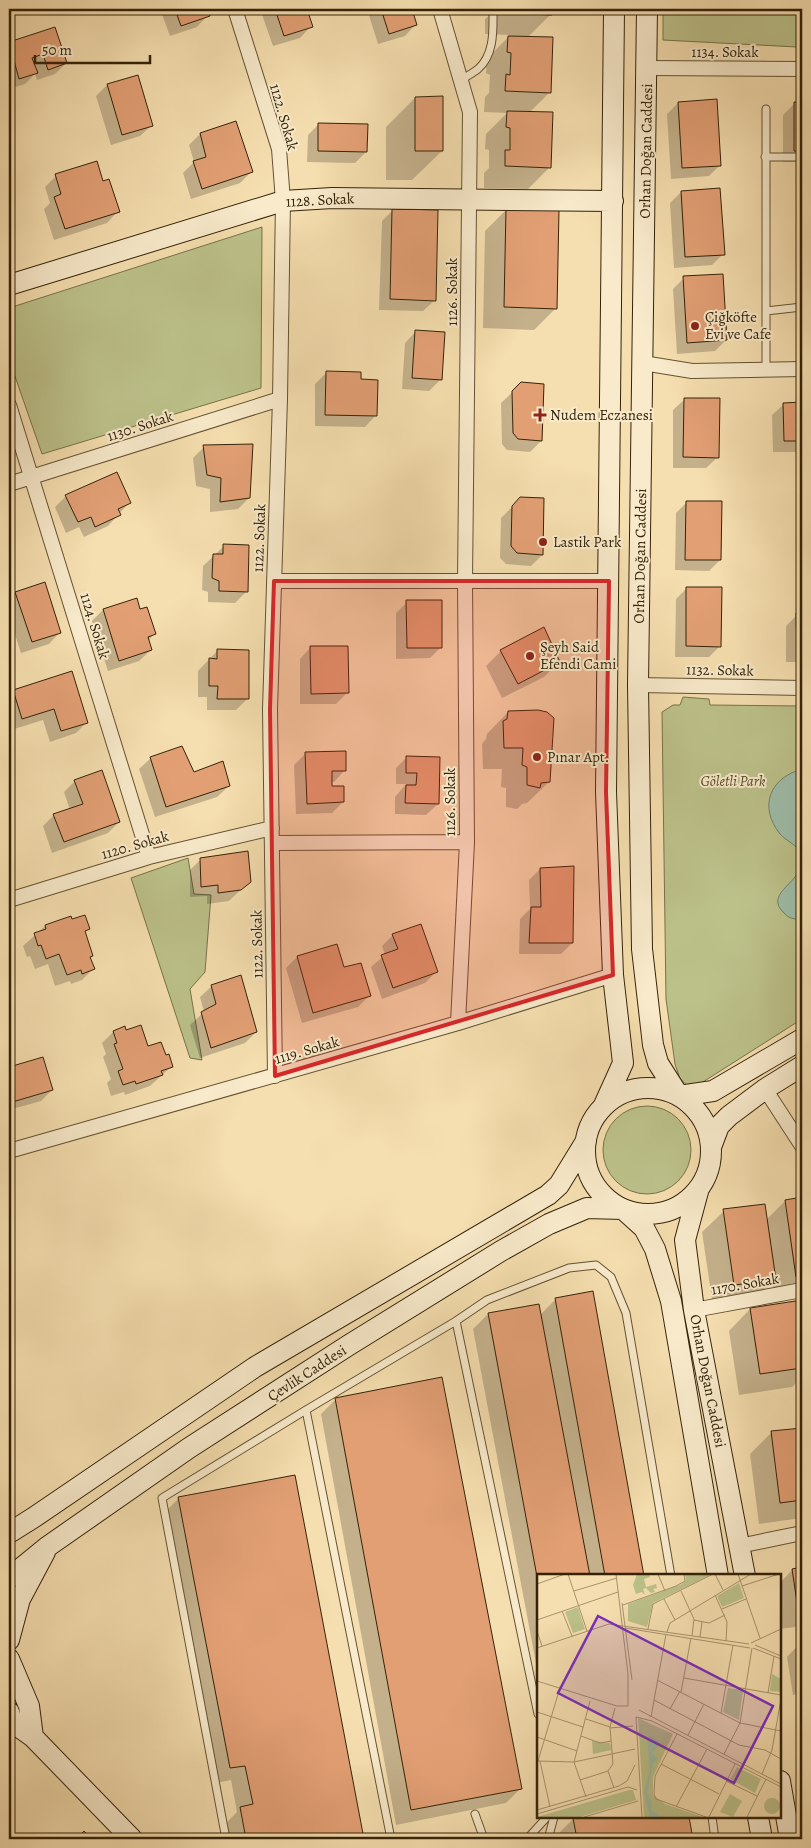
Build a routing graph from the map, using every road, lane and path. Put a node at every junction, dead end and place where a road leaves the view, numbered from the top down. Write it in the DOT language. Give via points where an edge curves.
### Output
graph roads {
  1 [pos="235,9"];
  2 [pos="440,9"];
  3 [pos="493,9"];
  4 [pos="614,9"];
  5 [pos="646,9"];
  6 [pos="647,68"];
  7 [pos="802,69"];
  8 [pos="461,80"];
  9 [pos="766,109"];
  10 [pos="802,157"];
  11 [pos="765,158"];
  12 [pos="469,199"];
  13 [pos="283,201"];
  14 [pos="613,201"];
  15 [pos="9,285"];
  16 [pos="802,307"];
  17 [pos="766,310"];
  18 [pos="643,363"];
  19 [pos="802,369"];
  20 [pos="766,370"];
  21 [pos="280,399"];
  22 [pos="9,405"];
  23 [pos="32,477"];
  24 [pos="9,484"];
  25 [pos="465,580"];
  26 [pos="274,581"];
  27 [pos="609,581"];
  28 [pos="638,685"];
  29 [pos="802,688"];
  30 [pos="272,828"];
  31 [pos="467,842"];
  32 [pos="273,843"];
  33 [pos="149,856"];
  34 [pos="9,900"];
  35 [pos="613,975"];
  36 [pos="458,1023"];
  37 [pos="802,1039"];
  38 [pos="802,1066"];
  39 [pos="275,1076"];
  40 [pos="765,1089"];
  41 [pos="679,1096"];
  42 [pos="604,1105"];
  43 [pos="586,1141"];
  44 [pos="802,1146"];
  45 [pos="711,1147"];
  46 [pos="9,1151"];
  47 [pos="699,1188"];
  48 [pos="623,1209"];
  49 [pos="802,1290"];
  50 [pos="694,1310"];
  51 [pos="456,1321"];
  52 [pos="306,1410"];
  53 [pos="34,1518"];
  54 [pos="9,1520"];
  55 [pos="9,1533"];
  56 [pos="802,1533"];
  57 [pos="739,1546"];
  58 [pos="47,1547"];
  59 [pos="671,1574"];
  60 [pos="718,1574"];
  61 [pos="744,1574"];
  62 [pos="9,1578"];
  63 [pos="9,1640"];
  64 [pos="9,1659"];
  65 [pos="537,1709"];
  66 [pos="10,1718"];
  67 [pos="33,1737"];
  68 [pos="781,1786"];
  69 [pos="475,1814"];
  70 [pos="546,1818"];
  71 [pos="554,1818"];
  72 [pos="712,1818"];
  73 [pos="758,1818"];
  74 [pos="132,1839"];
  75 [pos="226,1839"];
  76 [pos="392,1839"];
  77 [pos="484,1839"];
  78 [pos="527,1839"];
  79 [pos="548,1839"];
  80 [pos="715,1839"];
  81 [pos="762,1839"];
  82 [pos="790,1839"];
  1 -- 13 [label="street, 1122. Sokak" via="279,149"];
  2 -- 8 [label="street, 1126. Sokak"];
  3 -- 8 [label="lane" via="493,34 488,55 478,69"];
  4 -- 14 [label="main road"];
  5 -- 6 [label="main road, Orhan Doğan Caddesi"];
  6 -- 7 [label="street, 1134. Sokak"];
  6 -- 18 [label="main road, Orhan Doğan Caddesi"];
  8 -- 12 [label="street, 1126. Sokak" via="470,112"];
  9 -- 11 [label="lane"];
  10 -- 11 [label="lane"];
  11 -- 17 [label="lane"];
  12 -- 13 [label="main road, 1128. Sokak"];
  12 -- 14 [label="main road, 1128. Sokak"];
  12 -- 25 [label="street, 1126. Sokak"];
  13 -- 15 [label="main road, 1128. Sokak"];
  13 -- 21 [label="street, 1122. Sokak"];
  14 -- 27 [label="main road"];
  16 -- 17 [label="lane"];
  17 -- 20 [label="lane"];
  18 -- 20 [label="street" via="692,371"];
  18 -- 28 [label="main road, Orhan Doğan Caddesi"];
  19 -- 20 [label="street"];
  21 -- 23 [label="street, 1130. Sokak"];
  21 -- 26 [label="street, 1122. Sokak"];
  22 -- 23 [label="street, 1124. Sokak"];
  23 -- 24 [label="street, 1130. Sokak"];
  23 -- 33 [label="street, 1124. Sokak"];
  25 -- 26 [label="street"];
  25 -- 27 [label="street"];
  25 -- 31 [label="street, 1126. Sokak"];
  26 -- 30 [label="street, 1122. Sokak" via="270,709"];
  27 -- 35 [label="main road" via="606,792"];
  28 -- 29 [label="street, 1132. Sokak"];
  28 -- 41 [label="main road, Orhan Doğan Caddesi" via="643,958 653,1046 658,1063"];
  30 -- 32 [label="street, 1122. Sokak"];
  30 -- 33 [label="street, 1120. Sokak"];
  31 -- 32 [label="street"];
  31 -- 36 [label="street, 1126. Sokak"];
  32 -- 39 [label="street, 1122. Sokak"];
  33 -- 34 [label="street, 1120. Sokak"];
  35 -- 36 [label="street, 1119. Sokak"];
  35 -- 42 [label="main road" via="623,1062"];
  36 -- 39 [label="street, 1119. Sokak"];
  37 -- 41 [label="main road" via="713,1091"];
  38 -- 40 [label="main road"];
  39 -- 46 [label="street, 1119. Sokak"];
  40 -- 44 [label="street"];
  40 -- 45 [label="main road" via="719,1126"];
  41 -- 42 [label="main road" via="660,1089 640,1088 621,1094"];
  41 -- 45 [label="main road" via="695,1108 706,1126"];
  42 -- 43 [label="main road" via="592,1122"];
  43 -- 48 [label="main road" via="586,1161 592,1180 605,1197"];
  43 -- 53 [label="main road, Çevlik Caddesi" via="560,1185 548,1195 255,1367"];
  45 -- 47 [label="main road" via="709,1168"];
  47 -- 48 [label="main road" via="684,1202 665,1212 644,1214"];
  47 -- 50 [label="main road, Orhan Doğan Caddesi" via="685,1240"];
  48 -- 58 [label="main road, Çevlik Caddesi" via="587,1208 549,1224 501,1251 189,1448"];
  48 -- 60 [label="main road, Orhan Doğan Caddesi" via="644,1228 655,1249 671,1301"];
  49 -- 50 [label="street, 1170. Sokak"];
  50 -- 57 [label="main road, Orhan Doğan Caddesi"];
  51 -- 52 [label="lane"];
  51 -- 59 [label="lane" via="487,1300 569,1268 596,1265 611,1277 626,1313"];
  51 -- 65 [label="lane"];
  52 -- 75 [label="lane" via="162,1498"];
  52 -- 76 [label="lane"];
  53 -- 54 [label="main road"];
  53 -- 55 [label="main road, Çevlik Caddesi"];
  56 -- 57 [label="street"];
  57 -- 61 [label="main road, Orhan Doğan Caddesi"];
  58 -- 62 [label="main road, Çevlik Caddesi"];
  58 -- 63 [label="main road" via="20,1599"];
  64 -- 67 [label="main road" via="29,1706"];
  66 -- 67 [label="main road"];
  67 -- 74 [label="main road"];
  68 -- 82 [label="main road"];
  69 -- 77 [label="lane"];
  70 -- 78 [label="lane"];
  71 -- 79 [label="lane"];
  72 -- 80 [label="lane"];
  73 -- 81 [label="main road"];
}
